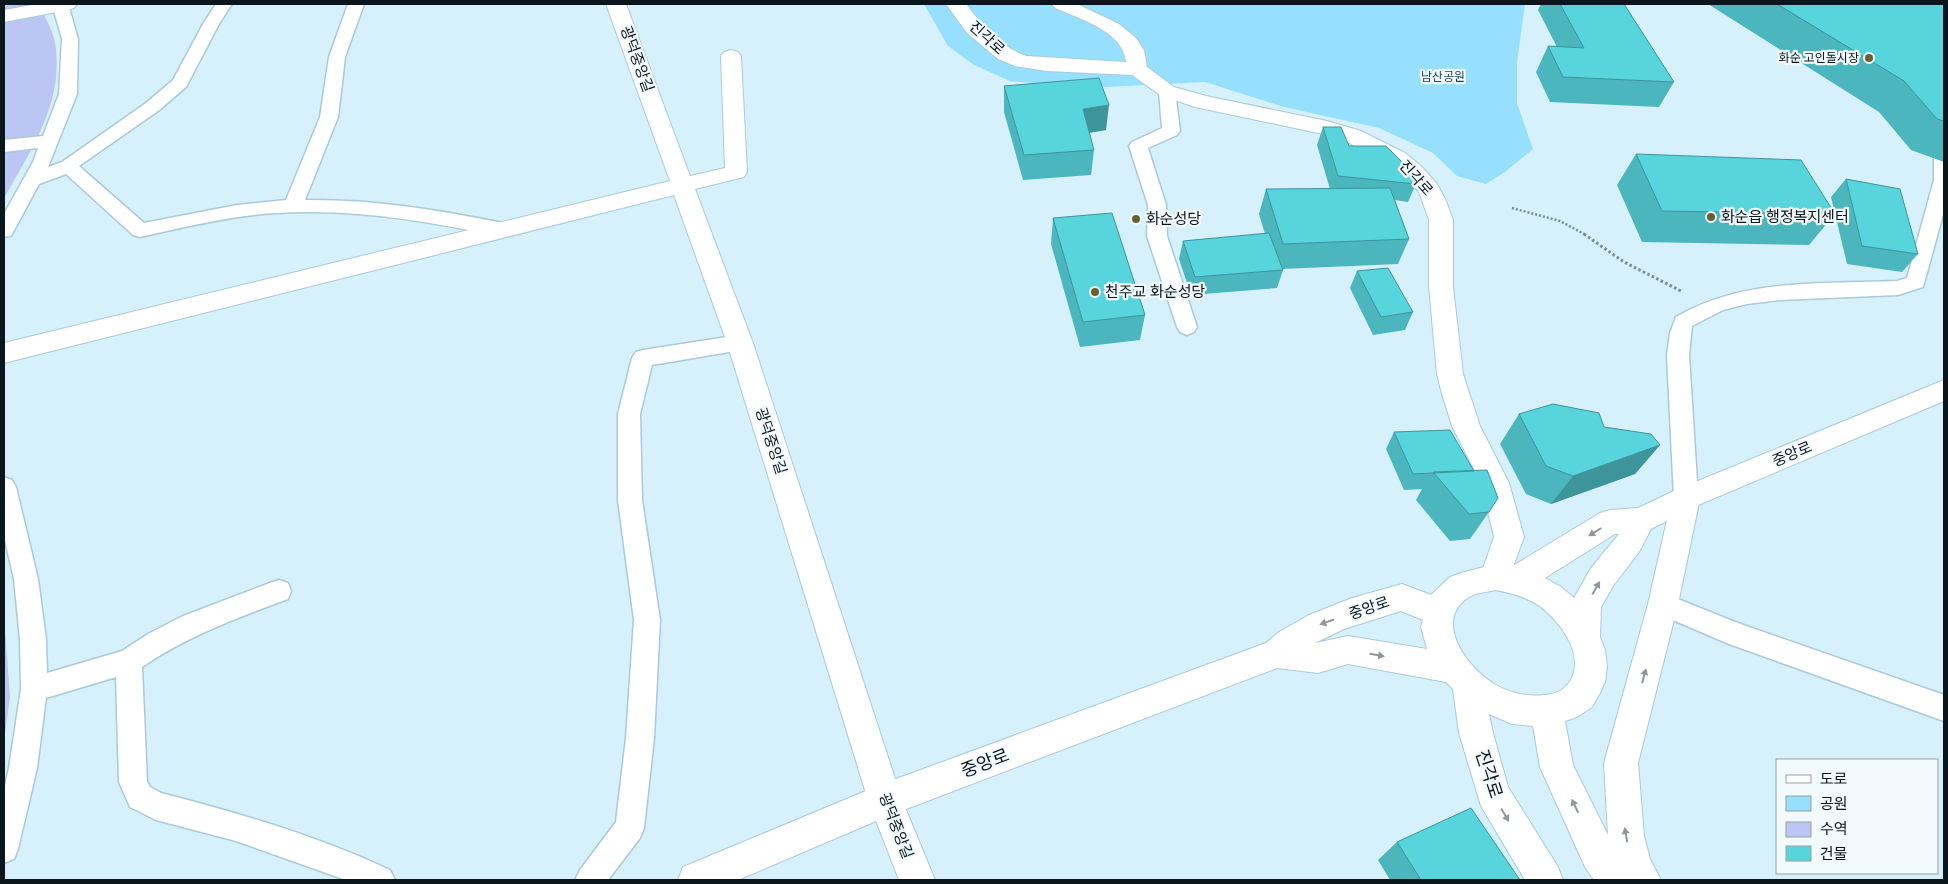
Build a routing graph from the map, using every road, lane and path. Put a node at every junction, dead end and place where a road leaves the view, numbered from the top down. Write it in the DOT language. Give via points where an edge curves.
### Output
graph roads {
  1 [pos="62,4"];
  2 [pos="224,4"];
  3 [pos="356,4"];
  4 [pos="616,4"];
  5 [pos="956,4"];
  6 [pos="1062,4"];
  7 [pos="4,16"];
  8 [pos="732,56"];
  9 [pos="1138,70"];
  10 [pos="1167,91"];
  11 [pos="1944,98"];
  12 [pos="50,140"];
  13 [pos="4,146"];
  14 [pos="68,166"];
  15 [pos="1944,180"];
  16 [pos="30,181"];
  17 [pos="683,185"];
  18 [pos="293,206"];
  19 [pos="1512,208"];
  20 [pos="503,230"];
  21 [pos="4,231"];
  22 [pos="1710,306"];
  23 [pos="1187,327"];
  24 [pos="740,343"];
  25 [pos="4,353"];
  26 [pos="1944,390"];
  27 [pos="4,487"];
  28 [pos="1686,498"];
  29 [pos="1640,520"];
  30 [pos="1505,579"];
  31 [pos="279,591"];
  32 [pos="1664,604"];
  33 [pos="1438,612"];
  34 [pos="1585,634"];
  35 [pos="1277,654"];
  36 [pos="129,661"];
  37 [pos="1460,677"];
  38 [pos="34,689"];
  39 [pos="1944,708"];
  40 [pos="1547,711"];
  41 [pos="885,800"];
  42 [pos="4,849"];
  43 [pos="380,880"];
  44 [pos="590,880"];
  45 [pos="696,880"];
  46 [pos="917,880"];
  47 [pos="1545,880"];
  48 [pos="1614,880"];
  49 [pos="1643,880"];
  1 -- 7 [label="street"];
  1 -- 12 [label="lane" via="70,39 68,94"];
  2 -- 14 [label="lane" via="180,83 152,107"];
  3 -- 18 [label="lane" via="337,57 329,117"];
  4 -- 17 [label="street, 광덕중앙길"];
  5 -- 9 [label="street, 진각로" via="974,29 1004,55 1022,62"];
  6 -- 9 [label="street" via="1110,26 1134,50"];
  8 -- 17 [label="street" via="736,172"];
  9 -- 10 [label="street, 진각로"];
  10 -- 23 [label="lane" via="1171,131 1138,146 1156,205 1157,236"];
  10 -- 30 [label="street, 진각로" via="1353,136 1397,158 1429,189 1441,220 1441,287 1450,374 1466,426 1495,483 1509,537"];
  11 -- 15 [label="lane"];
  12 -- 13 [label="lane"];
  12 -- 16 [label="lane"];
  14 -- 16 [label="lane"];
  14 -- 18 [label="lane" via="140,230 250,209"];
  15 -- 22 [label="lane" via="1916,282 1898,288 1760,293"];
  16 -- 21 [label="lane"];
  17 -- 20 [label="street"];
  17 -- 24 [label="street, 광덕중앙길"];
  18 -- 20 [label="lane" via="356,207 434,216"];
  19 -- 22 [label="path" via="1576,228 1624,262"];
  20 -- 25 [label="street"];
  22 -- 28 [label="lane" via="1683,322 1680,333 1678,355"];
  24 -- 41 [label="street, 광덕중앙길"];
  24 -- 44 [label="lane" via="643,358 637,376 630,414 630,500 647,620 640,738 630,828"];
  26 -- 28 [label="street, 중앙로"];
  27 -- 38 [label="lane" via="26,579 33,639"];
  28 -- 29 [label="street, 중앙로"];
  28 -- 32 [label="street"];
  29 -- 30 [label="street, 중앙로, one-way" via="1610,522"];
  34 -- 29 [label="street, one-way" via="1586,605 1602,577 1629,543"];
  30 -- 33 [label="street" via="1475,579 1458,585"];
  30 -- 34 [label="street" via="1538,588 1573,617"];
  31 -- 36 [label="lane" via="192,624"];
  32 -- 39 [label="lane" via="1729,632"];
  49 -- 32 [label="street, one-way" via="1634,867 1626,836 1621,763"];
  33 -- 35 [label="street, 중앙로, one-way" via="1402,596 1313,627 1289,641"];
  33 -- 37 [label="street" via="1437,630 1442,649"];
  34 -- 40 [label="street" via="1591,654 1591,673 1585,689 1573,702"];
  35 -- 37 [label="street, 중앙로, one-way" via="1318,658 1348,650"];
  35 -- 41 [label="street, 중앙로"];
  36 -- 38 [label="lane"];
  36 -- 43 [label="lane" via="132,782 140,797 156,806 236,827"];
  37 -- 40 [label="street" via="1488,700 1511,709"];
  37 -- 47 [label="street, 진각로, one-way" via="1493,794"];
  38 -- 42 [label="lane" via="23,768"];
  48 -- 40 [label="street, one-way" via="1598,854 1557,767"];
  41 -- 45 [label="street, 중앙로"];
  41 -- 46 [label="street, 광덕중앙길"];
}
